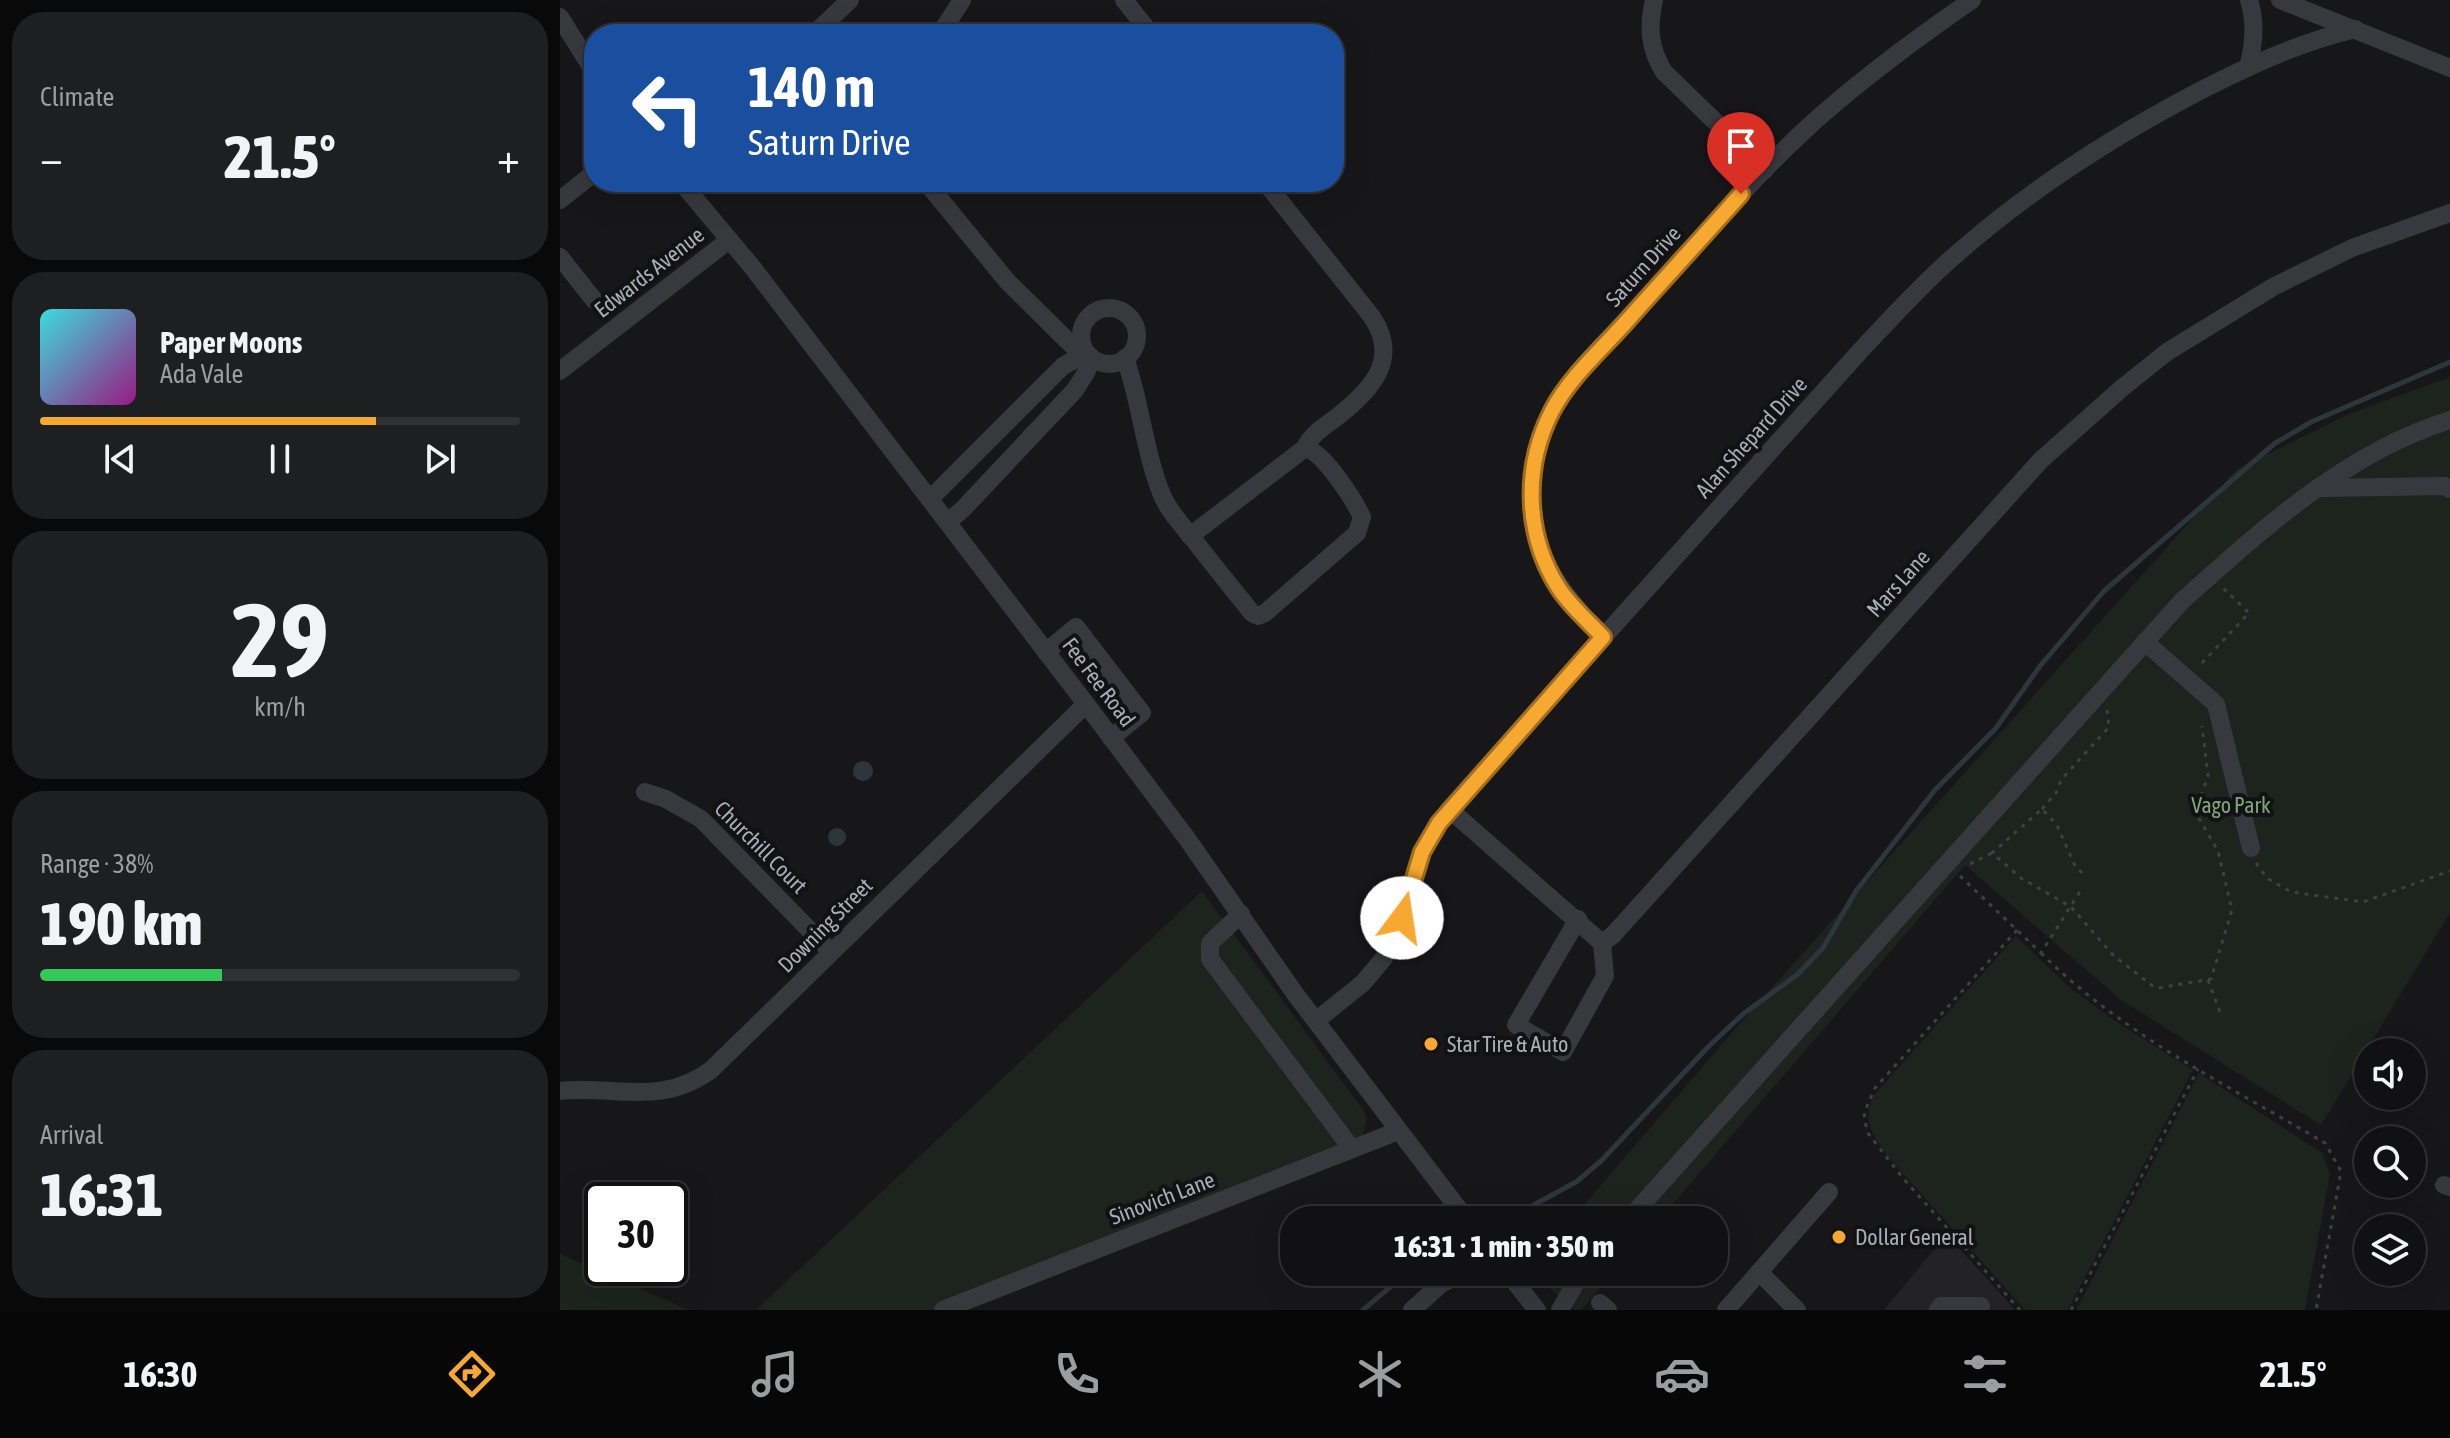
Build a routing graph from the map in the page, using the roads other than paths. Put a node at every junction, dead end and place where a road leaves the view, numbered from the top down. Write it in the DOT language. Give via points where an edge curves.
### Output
graph roads {
  1 [pos="850,0"];
  2 [pos="962,0"];
  3 [pos="1124,0"];
  4 [pos="1654,0"];
  5 [pos="1972,0"];
  6 [pos="2249,0"];
  7 [pos="2280,0"];
  8 [pos="560,17"];
  9 [pos="825,24"];
  10 [pos="946,24"];
  11 [pos="1143,24"];
  12 [pos="2355,29"];
  13 [pos="584,56"];
  14 [pos="2248,67"];
  15 [pos="2450,68"];
  16 [pos="1765,170"];
  17 [pos="584,181"];
  18 [pos="689,192"];
  19 [pos="934,192"];
  20 [pos="1273,192"];
  21 [pos="560,200"];
  22 [pos="2450,213"];
  23 [pos="729,240"];
  24 [pos="560,257"];
  25 [pos="594,300"];
  26 [pos="1088,358"];
  27 [pos="1125,358"];
  28 [pos="560,371"];
  29 [pos="2450,420"];
  30 [pos="1305,448"];
  31 [pos="2321,488"];
  32 [pos="2450,489"];
  33 [pos="930,499"];
  34 [pos="948,522"];
  35 [pos="1190,536"];
  36 [pos="1603,637"];
  37 [pos="2145,642"];
  38 [pos="1046,652"];
  39 [pos="1086,704"];
  40 [pos="1111,738"];
  41 [pos="645,792"];
  42 [pos="1449,809"];
  43 [pos="2251,848"];
  44 [pos="1241,914"];
  45 [pos="1578,919"];
  46 [pos="1602,943"];
  47 [pos="831,952"];
  48 [pos="1317,1020"];
  49 [pos="560,1091"];
  50 [pos="1398,1131"];
  51 [pos="1352,1149"];
  52 [pos="1829,1192"];
  53 [pos="1456,1206"];
  54 [pos="1641,1206"];
  55 [pos="1759,1272"];
  56 [pos="1439,1286"];
  57 [pos="1518,1286"];
  58 [pos="1574,1286"];
  59 [pos="1981,1306"];
  60 [pos="943,1310"];
  61 [pos="1412,1310"];
  62 [pos="1537,1310"];
  63 [pos="1560,1310"];
  64 [pos="1726,1310"];
  65 [pos="1797,1310"];
  66 [pos="1938,1310"];
  1 -- 9 [label="street"];
  2 -- 10 [label="street"];
  3 -- 11 [label="street"];
  4 -- 16 [label="street" via="1649,27 1664,72"];
  5 -- 16 [label="street, Saturn Drive" via="1848,93"];
  6 -- 14 [label="street" via="2253,36"];
  7 -- 12 [label="street"];
  8 -- 13 [label="street"];
  12 -- 14 [label="street, Alan Shepard Drive"];
  12 -- 15 [label="street"];
  14 -- 36 [label="street, Alan Shepard Drive" via="2086,156 1960,251 1861,350"];
  16 -- 36 [label="street, Saturn Drive" via="1582,370 1545,428 1531,492 1536,535 1559,588"];
  17 -- 21 [label="street"];
  18 -- 23 [label="street, Fee Fee Road"];
  19 -- 26 [label="street" via="1007,281"];
  20 -- 30 [label="street" via="1372,317 1384,343 1379,372 1369,389"];
  22 -- 46 [label="street, Mars Lane" via="2352,248 2273,287 2167,352 2122,388 2041,460"];
  23 -- 28 [label="street, Edwards Avenue"];
  23 -- 33 [label="street, Fee Fee Road"];
  24 -- 25 [label="street"];
  26 -- 27 [label="street" via="1107,364"];
  26 -- 27 [label="street" via="1081,332 1090,316 1106,308 1123,312 1135,326 1135,344"];
  26 -- 33 [label="street" via="1063,366"];
  26 -- 34 [label="street" via="1075,390"];
  27 -- 35 [label="street" via="1163,499"];
  29 -- 31 [label="street" via="2360,460"];
  30 -- 35 [label="street"];
  30 -- 35 [label="street" via="1316,452 1355,502 1362,523 1265,613 1252,613"];
  31 -- 32 [label="street"];
  31 -- 37 [label="street" via="2245,544"];
  33 -- 34 [label="street, Fee Fee Road"];
  34 -- 38 [label="street, Fee Fee Road"];
  36 -- 42 [label="street, Alan Shepard Drive"];
  37 -- 43 [label="street" via="2216,704"];
  37 -- 54 [label="street"];
  38 -- 39 [label="street, Fee Fee Road"];
  38 -- 40 [label="street" via="1076,627 1142,713"];
  39 -- 40 [label="street, Fee Fee Road"];
  39 -- 47 [label="street, Downing Street"];
  40 -- 44 [label="street, Fee Fee Road"];
  41 -- 47 [label="street, Churchill Court" via="701,819"];
  42 -- 45 [label="street"];
  42 -- 48 [label="street, Alan Shepard Drive" via="1422,852 1398,932 1384,958 1363,983"];
  44 -- 48 [label="street, Fee Fee Road"];
  44 -- 51 [label="street" via="1210,943 1210,959"];
  45 -- 46 [label="street"];
  45 -- 46 [label="street" via="1516,1025 1563,1052 1605,976"];
  47 -- 49 [label="street, Downing Street" via="701,1077 651,1094"];
  48 -- 50 [label="street, Fee Fee Road"];
  50 -- 51 [label="street, Sinovich Lane"];
  50 -- 53 [label="street, Fee Fee Road"];
  51 -- 60 [label="street, Sinovich Lane"];
  52 -- 55 [label="street"];
  55 -- 64 [label="street"];
  55 -- 65 [label="street"];
  56 -- 61 [label="street"];
  57 -- 62 [label="street"];
  58 -- 63 [label="street"];
  59 -- 66 [label="street"];
}
